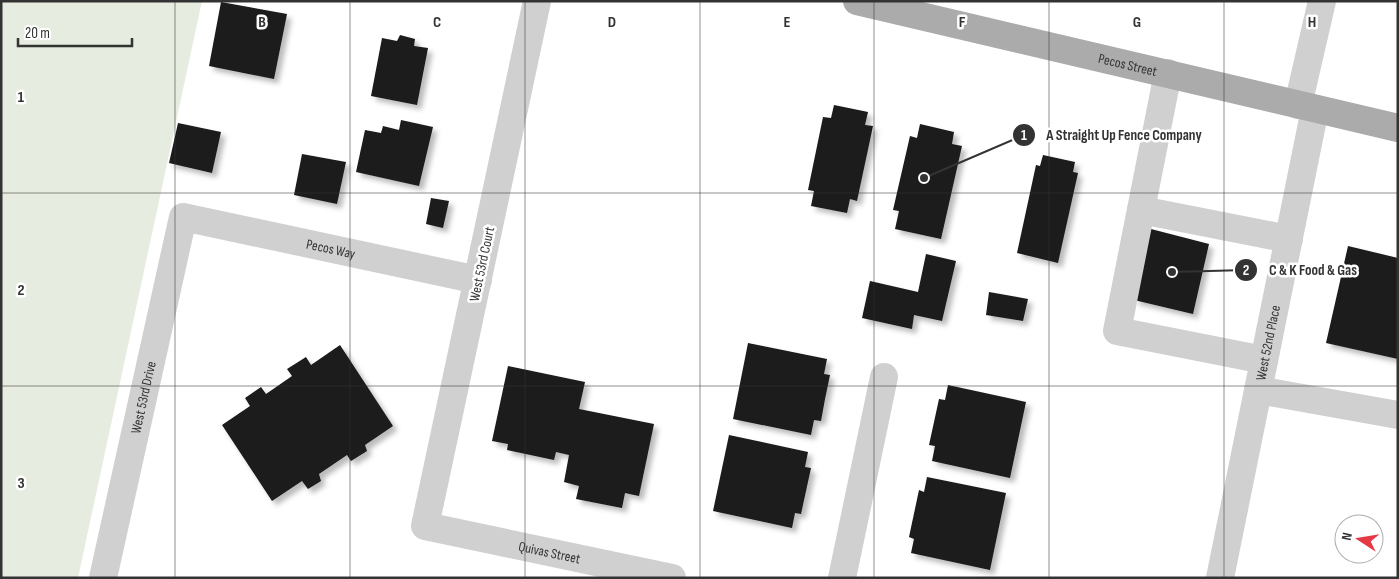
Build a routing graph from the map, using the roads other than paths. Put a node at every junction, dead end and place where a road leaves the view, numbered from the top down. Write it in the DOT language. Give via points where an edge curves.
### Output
graph roads {
  1 [pos="537,1"];
  2 [pos="857,1"];
  3 [pos="1322,1"];
  4 [pos="1168,74"];
  5 [pos="1307,107"];
  6 [pos="1398,128"];
  7 [pos="1141,210"];
  8 [pos="183,218"];
  9 [pos="1289,239"];
  10 [pos="478,280"];
  11 [pos="1264,360"];
  12 [pos="884,378"];
  13 [pos="1258,390"];
  14 [pos="1398,415"];
  15 [pos="425,526"];
  16 [pos="559,566"];
  17 [pos="103,578"];
  18 [pos="672,578"];
  19 [pos="842,578"];
  20 [pos="1220,578"];
  1 -- 10 [label="street, West 53rd Court"];
  2 -- 4 [label="main road, Pecos Street"];
  3 -- 5 [label="street, West 52nd Place"];
  4 -- 5 [label="main road, Pecos Street"];
  4 -- 7 [label="street"];
  5 -- 6 [label="main road, Pecos Street"];
  5 -- 9 [label="street, West 52nd Place"];
  7 -- 9 [label="street"];
  7 -- 11 [label="street" via="1117,331"];
  8 -- 10 [label="street, Pecos Way"];
  8 -- 17 [label="street, West 53rd Drive"];
  9 -- 11 [label="street, West 52nd Place"];
  10 -- 15 [label="street, West 53rd Court"];
  11 -- 13 [label="street, West 52nd Place"];
  12 -- 19 [label="street"];
  13 -- 14 [label="street"];
  13 -- 20 [label="street, West 52nd Place"];
  15 -- 16 [label="street, Quivas Street"];
  16 -- 18 [label="street, Quivas Street"];
}
